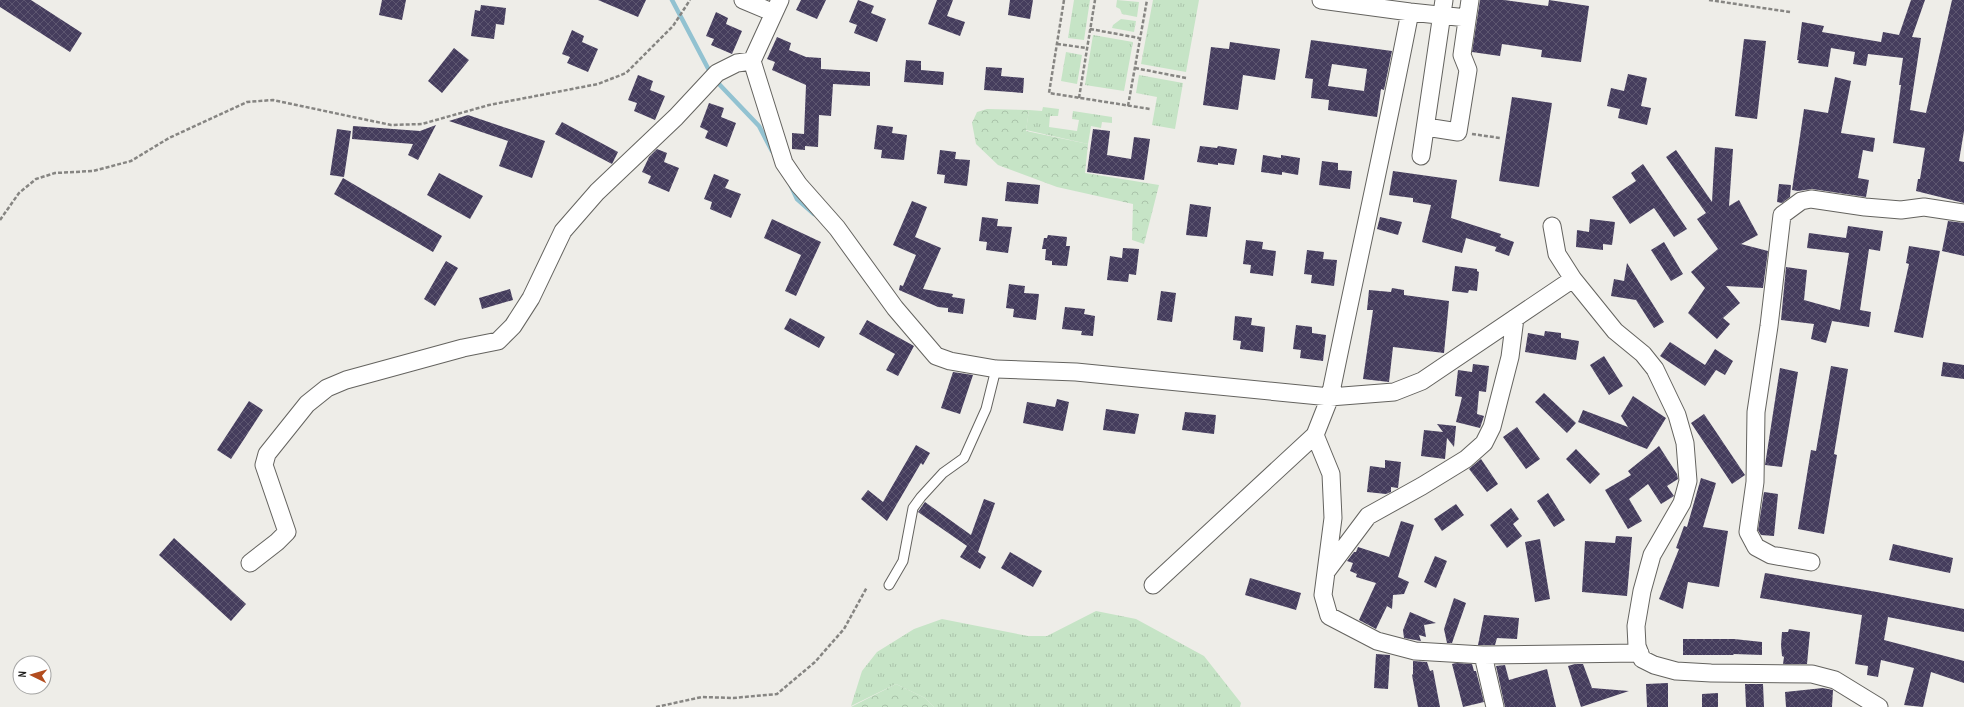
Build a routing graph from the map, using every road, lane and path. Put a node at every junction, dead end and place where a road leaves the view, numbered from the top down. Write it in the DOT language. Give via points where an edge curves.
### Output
graph roads {
  1 [pos="690,0"];
  2 [pos="743,0"];
  3 [pos="1064,0"];
  4 [pos="1095,0"];
  5 [pos="1146,0"];
  6 [pos="1321,0"];
  7 [pos="1470,0"];
  8 [pos="1709,0"];
  9 [pos="777,7"];
  10 [pos="1443,7"];
  11 [pos="1410,12"];
  12 [pos="1790,12"];
  13 [pos="1467,18"];
  14 [pos="1090,29"];
  15 [pos="1140,38"];
  16 [pos="1057,44"];
  17 [pos="1087,48"];
  18 [pos="752,62"];
  19 [pos="1135,68"];
  20 [pos="1186,78"];
  21 [pos="1079,98"];
  22 [pos="1128,106"];
  23 [pos="1150,109"];
  24 [pos="1426,127"];
  25 [pos="1458,132"];
  26 [pos="1500,138"];
  27 [pos="1422,156"];
  28 [pos="1964,213"];
  29 [pos="0,220"];
  30 [pos="1552,226"];
  31 [pos="1573,279"];
  32 [pos="1515,318"];
  33 [pos="996,369"];
  34 [pos="1330,397"];
  35 [pos="1315,435"];
  36 [pos="250,562"];
  37 [pos="1811,562"];
  38 [pos="1325,574"];
  39 [pos="889,585"];
  40 [pos="1153,585"];
  41 [pos="867,587"];
  42 [pos="1640,653"];
  43 [pos="1483,655"];
  44 [pos="656,707"];
  45 [pos="1496,707"];
  46 [pos="1879,707"];
  1 -- 29 [label="path" via="673,26 626,73 598,84 489,105 422,124 391,125 273,100 247,102 169,138 131,161 93,171 55,173 36,179 19,193"];
  2 -- 9 [label="street"];
  3 -- 16 [label="path"];
  4 -- 14 [label="path"];
  5 -- 15 [label="path"];
  6 -- 11 [label="street"];
  7 -- 13 [label="street"];
  8 -- 12 [label="path"];
  9 -- 18 [label="street"];
  10 -- 11 [label="street"];
  10 -- 13 [label="street"];
  10 -- 24 [label="street"];
  11 -- 34 [label="street"];
  13 -- 25 [label="street" via="1462,55 1468,70"];
  14 -- 15 [label="path"];
  14 -- 17 [label="path"];
  15 -- 19 [label="path"];
  16 -- 17 [label="path"];
  16 -- 21 [label="path" via="1049,93"];
  17 -- 21 [label="path"];
  18 -- 33 [label="street" via="784,163 799,185 837,228 895,308 936,356"];
  18 -- 36 [label="street" via="737,63 717,73 676,117 597,192 563,231 531,298 513,326 498,341 346,380 326,388 307,404 267,454 264,465 287,532"];
  19 -- 20 [label="path"];
  19 -- 22 [label="path"];
  21 -- 22 [label="path"];
  22 -- 23 [label="path"];
  24 -- 25 [label="street"];
  24 -- 27 [label="street"];
  25 -- 26 [label="path"];
  28 -- 37 [label="street" via="1924,207 1901,210 1865,207 1811,199 1801,201 1782,215 1756,412 1755,482 1748,532 1756,547 1771,555"];
  30 -- 31 [label="street" via="1557,254"];
  31 -- 32 [label="street"];
  31 -- 42 [label="street" via="1615,331 1643,354 1655,369 1677,415 1685,443 1688,481 1682,503 1652,556 1642,591 1636,626"];
  32 -- 34 [label="street" via="1422,381 1394,392"];
  32 -- 38 [label="street" via="1510,358 1492,427 1484,443 1466,459 1368,516"];
  33 -- 34 [label="street" via="1076,372"];
  33 -- 39 [label="lane" via="986,409 964,458 943,473 913,508 904,561"];
  34 -- 35 [label="street"];
  35 -- 38 [label="street" via="1331,474 1333,518"];
  35 -- 40 [label="street"];
  38 -- 43 [label="street" via="1323,595 1329,616 1343,624 1377,641 1415,651"];
  41 -- 44 [label="path" via="844,629 815,662 777,694 733,698 702,697"];
  42 -- 43 [label="street"];
  42 -- 46 [label="street" via="1642,659 1654,666 1676,670 1812,674 1835,680"];
  43 -- 45 [label="street"];
}
